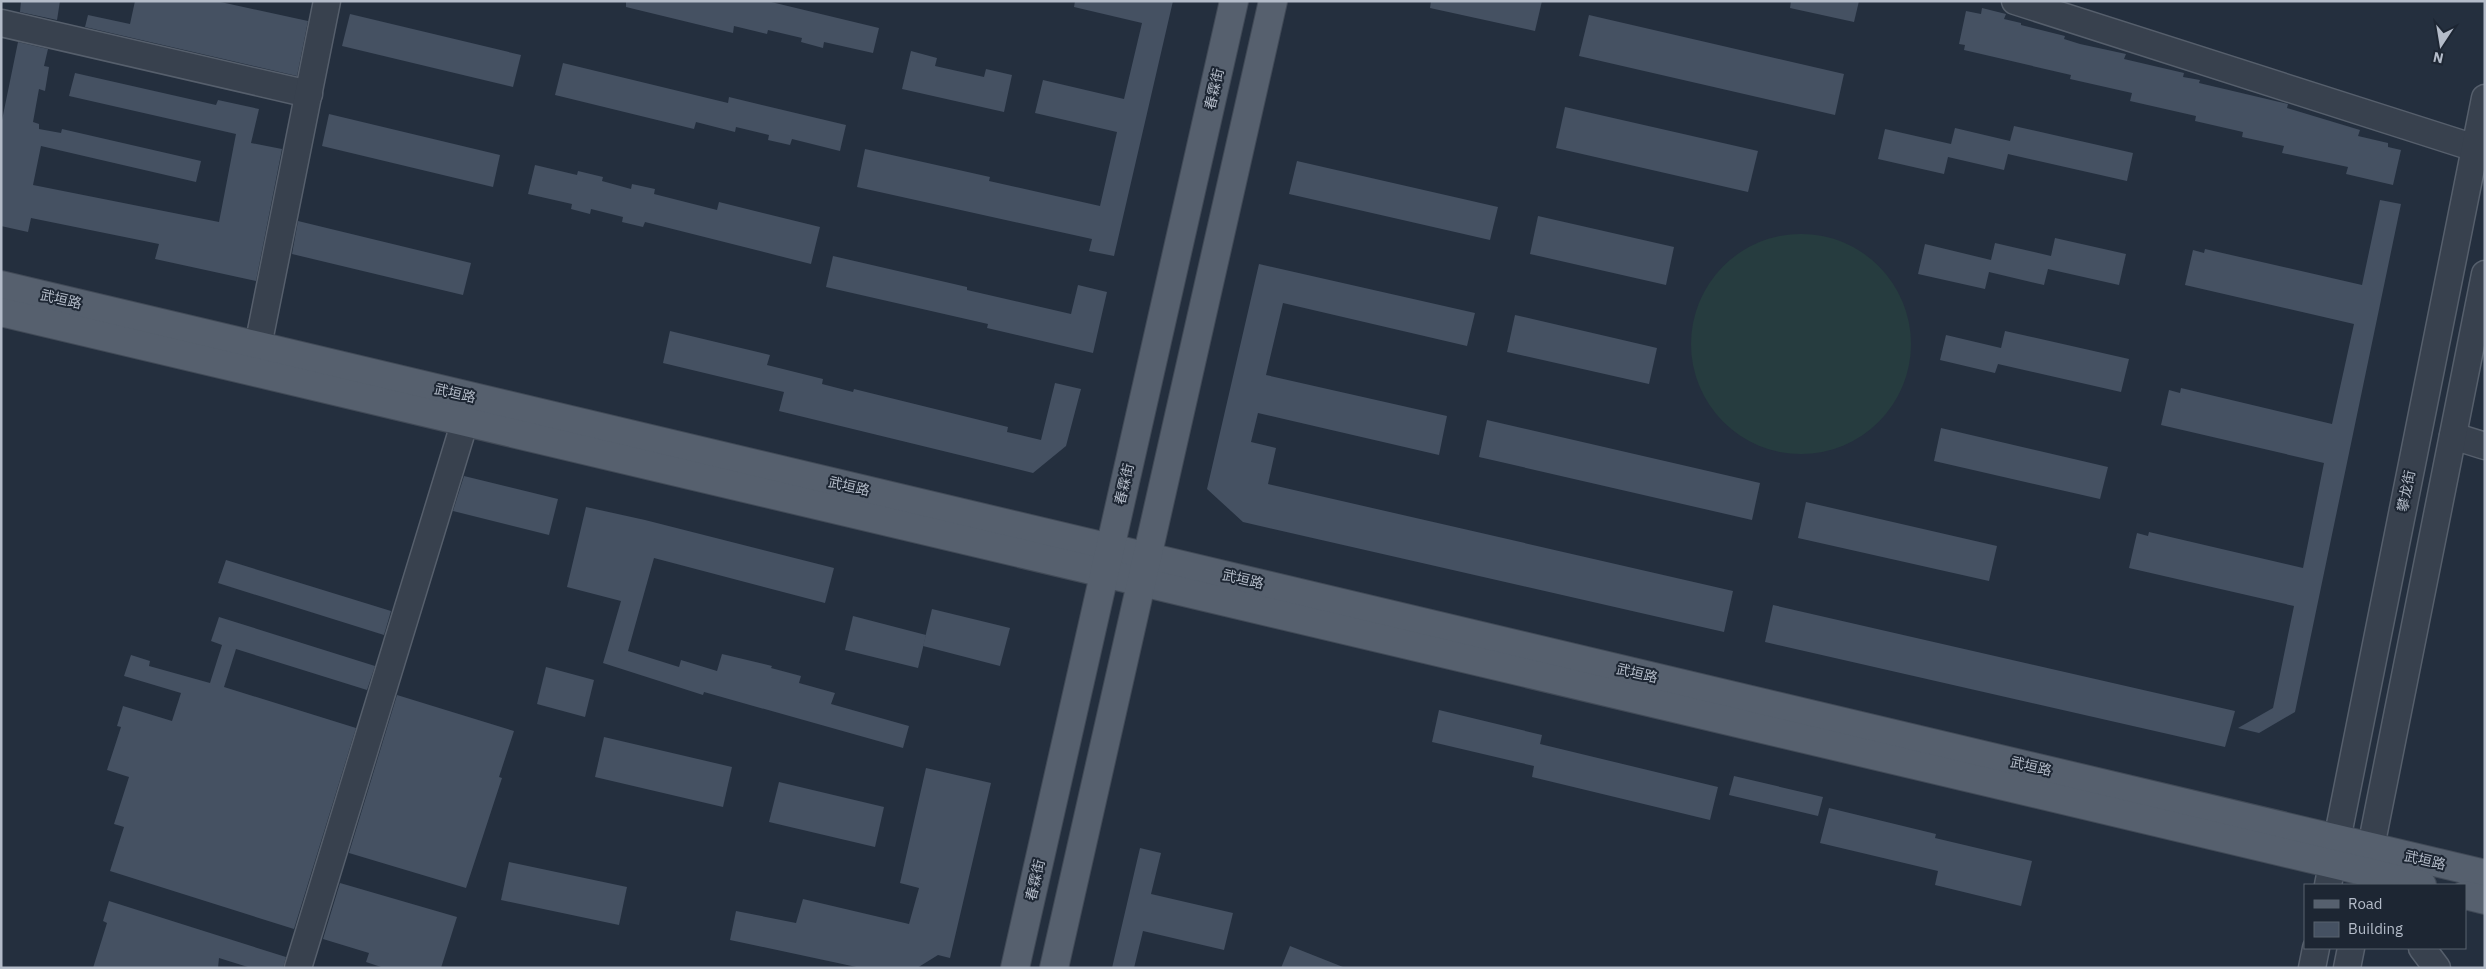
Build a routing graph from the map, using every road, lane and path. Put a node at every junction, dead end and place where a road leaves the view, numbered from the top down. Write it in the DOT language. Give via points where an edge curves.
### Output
graph roads {
  1 [pos="327,1"];
  2 [pos="1234,1"];
  3 [pos="1273,1"];
  4 [pos="2015,1"];
  5 [pos="1,23"];
  6 [pos="309,94"];
  7 [pos="2485,98"];
  8 [pos="2475,148"];
  9 [pos="2485,274"];
  10 [pos="1,285"];
  11 [pos="1,312"];
  12 [pos="258,346"];
  13 [pos="465,421"];
  14 [pos="2453,436"];
  15 [pos="2485,446"];
  16 [pos="1107,560"];
  17 [pos="1144,569"];
  18 [pos="2333,863"];
  19 [pos="2367,868"];
  20 [pos="2485,874"];
  21 [pos="2413,884"];
  22 [pos="2466,895"];
  23 [pos="2485,900"];
  24 [pos="2316,949"];
  25 [pos="2351,949"];
  26 [pos="2423,949"];
  27 [pos="298,968"];
  28 [pos="1015,968"];
  29 [pos="1054,968"];
  30 [pos="2312,968"];
  31 [pos="2347,968"];
  32 [pos="2437,968"];
  1 -- 6 [label="street"];
  2 -- 16 [label="main road, 春霖街"];
  3 -- 17 [label="main road"];
  4 -- 8 [label="street"];
  5 -- 6 [label="street"];
  6 -- 12 [label="street"];
  7 -- 8 [label="street, 攀龙街"];
  8 -- 18 [label="street, 攀龙街"];
  9 -- 14 [label="street"];
  10 -- 12 [label="main road, 武垣路"];
  11 -- 13 [label="main road, 武垣路"];
  12 -- 16 [label="main road, 武垣路"];
  13 -- 16 [label="main road, 武垣路"];
  13 -- 27 [label="street"];
  14 -- 15 [label="street"];
  14 -- 19 [label="street"];
  16 -- 17 [label="main road, 武垣路"];
  16 -- 28 [label="main road, 春霖街"];
  17 -- 18 [label="main road, 武垣路"];
  17 -- 29 [label="main road"];
  18 -- 19 [label="main road, 武垣路"];
  19 -- 20 [label="main road, 武垣路"];
  19 -- 21 [label="main road, 武垣路"];
  22 -- 23 [label="main road"];
  24 -- 30 [label="street"];
  25 -- 31 [label="street"];
  26 -- 32 [label="street"];
}
